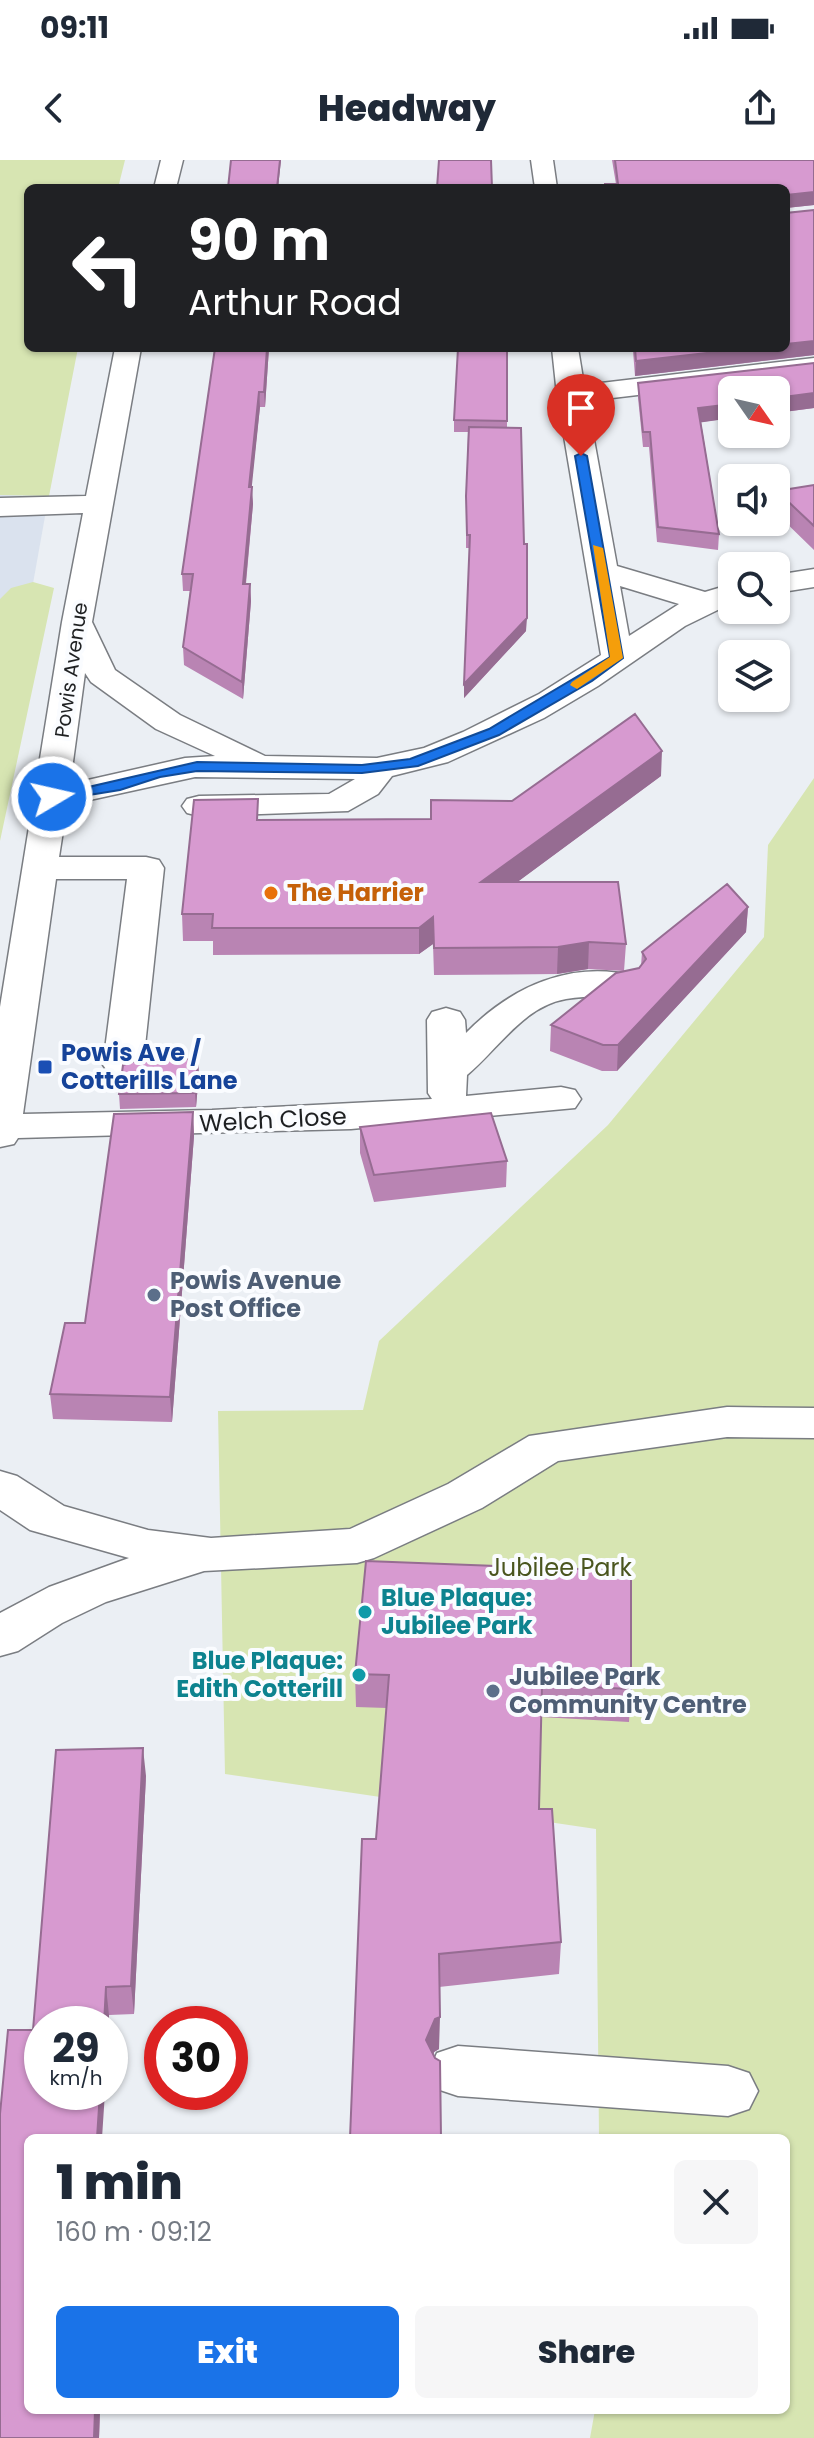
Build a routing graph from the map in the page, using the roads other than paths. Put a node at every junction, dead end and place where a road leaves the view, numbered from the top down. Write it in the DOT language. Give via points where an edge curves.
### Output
graph roads {
  1 [pos="172,160"];
  2 [pos="542,160"];
  3 [pos="166,184"];
  4 [pos="545,184"];
  5 [pos="127,352"];
  6 [pos="565,352"];
  7 [pos="814,366"];
  8 [pos="570,395"];
  9 [pos="97,504"];
  10 [pos="0,507"];
  11 [pos="601,571"];
  12 [pos="814,578"];
  13 [pos="790,582"];
  14 [pos="717,597"];
  15 [pos="77,622"];
  16 [pos="617,658"];
  17 [pos="381,767"];
  18 [pos="271,768"];
  19 [pos="52,797"];
  20 [pos="199,806"];
  21 [pos="42,868"];
  22 [pos="622,984"];
  23 [pos="446,1020"];
  24 [pos="123,1065"];
  25 [pos="448,1092"];
  26 [pos="561,1099"];
  27 [pos="1,1130"];
  28 [pos="814,1423"];
  29 [pos="0,1487"];
  30 [pos="211,1555"];
  31 [pos="0,1638"];
  32 [pos="458,2071"];
  33 [pos="728,2091"];
  1 -- 3 [label="street"];
  2 -- 4 [label="street"];
  5 -- 9 [label="street, Powis Avenue"];
  6 -- 8 [label="street"];
  7 -- 8 [label="street"];
  8 -- 11 [label="street"];
  9 -- 10 [label="street"];
  9 -- 15 [label="street, Powis Avenue"];
  11 -- 14 [label="street"];
  11 -- 16 [label="street"];
  12 -- 13 [label="street"];
  14 -- 16 [label="street" via="676,616"];
  15 -- 18 [label="street" via="102,675 134,700 192,734"];
  15 -- 19 [label="street, Powis Avenue"];
  16 -- 17 [label="street" via="494,732 413,763"];
  17 -- 18 [label="street"];
  17 -- 20 [label="street" via="366,787 336,804"];
  18 -- 19 [label="street" via="197,767"];
  19 -- 21 [label="street, Powis Avenue"];
  21 -- 24 [label="street" via="146,868"];
  21 -- 27 [label="street, Powis Avenue"];
  22 -- 25 [label="street" via="581,985 537,995 514,1008 472,1053"];
  23 -- 25 [label="street"];
  25 -- 26 [label="street, Welch Close"];
  25 -- 27 [label="street, Welch Close" via="161,1125"];
  28 -- 30 [label="street" via="727,1422 546,1447 465,1496 357,1546"];
  29 -- 30 [label="street" via="47,1518 148,1547"];
  30 -- 31 [label="street" via="124,1574 36,1613"];
  32 -- 33 [label="street"];
}
